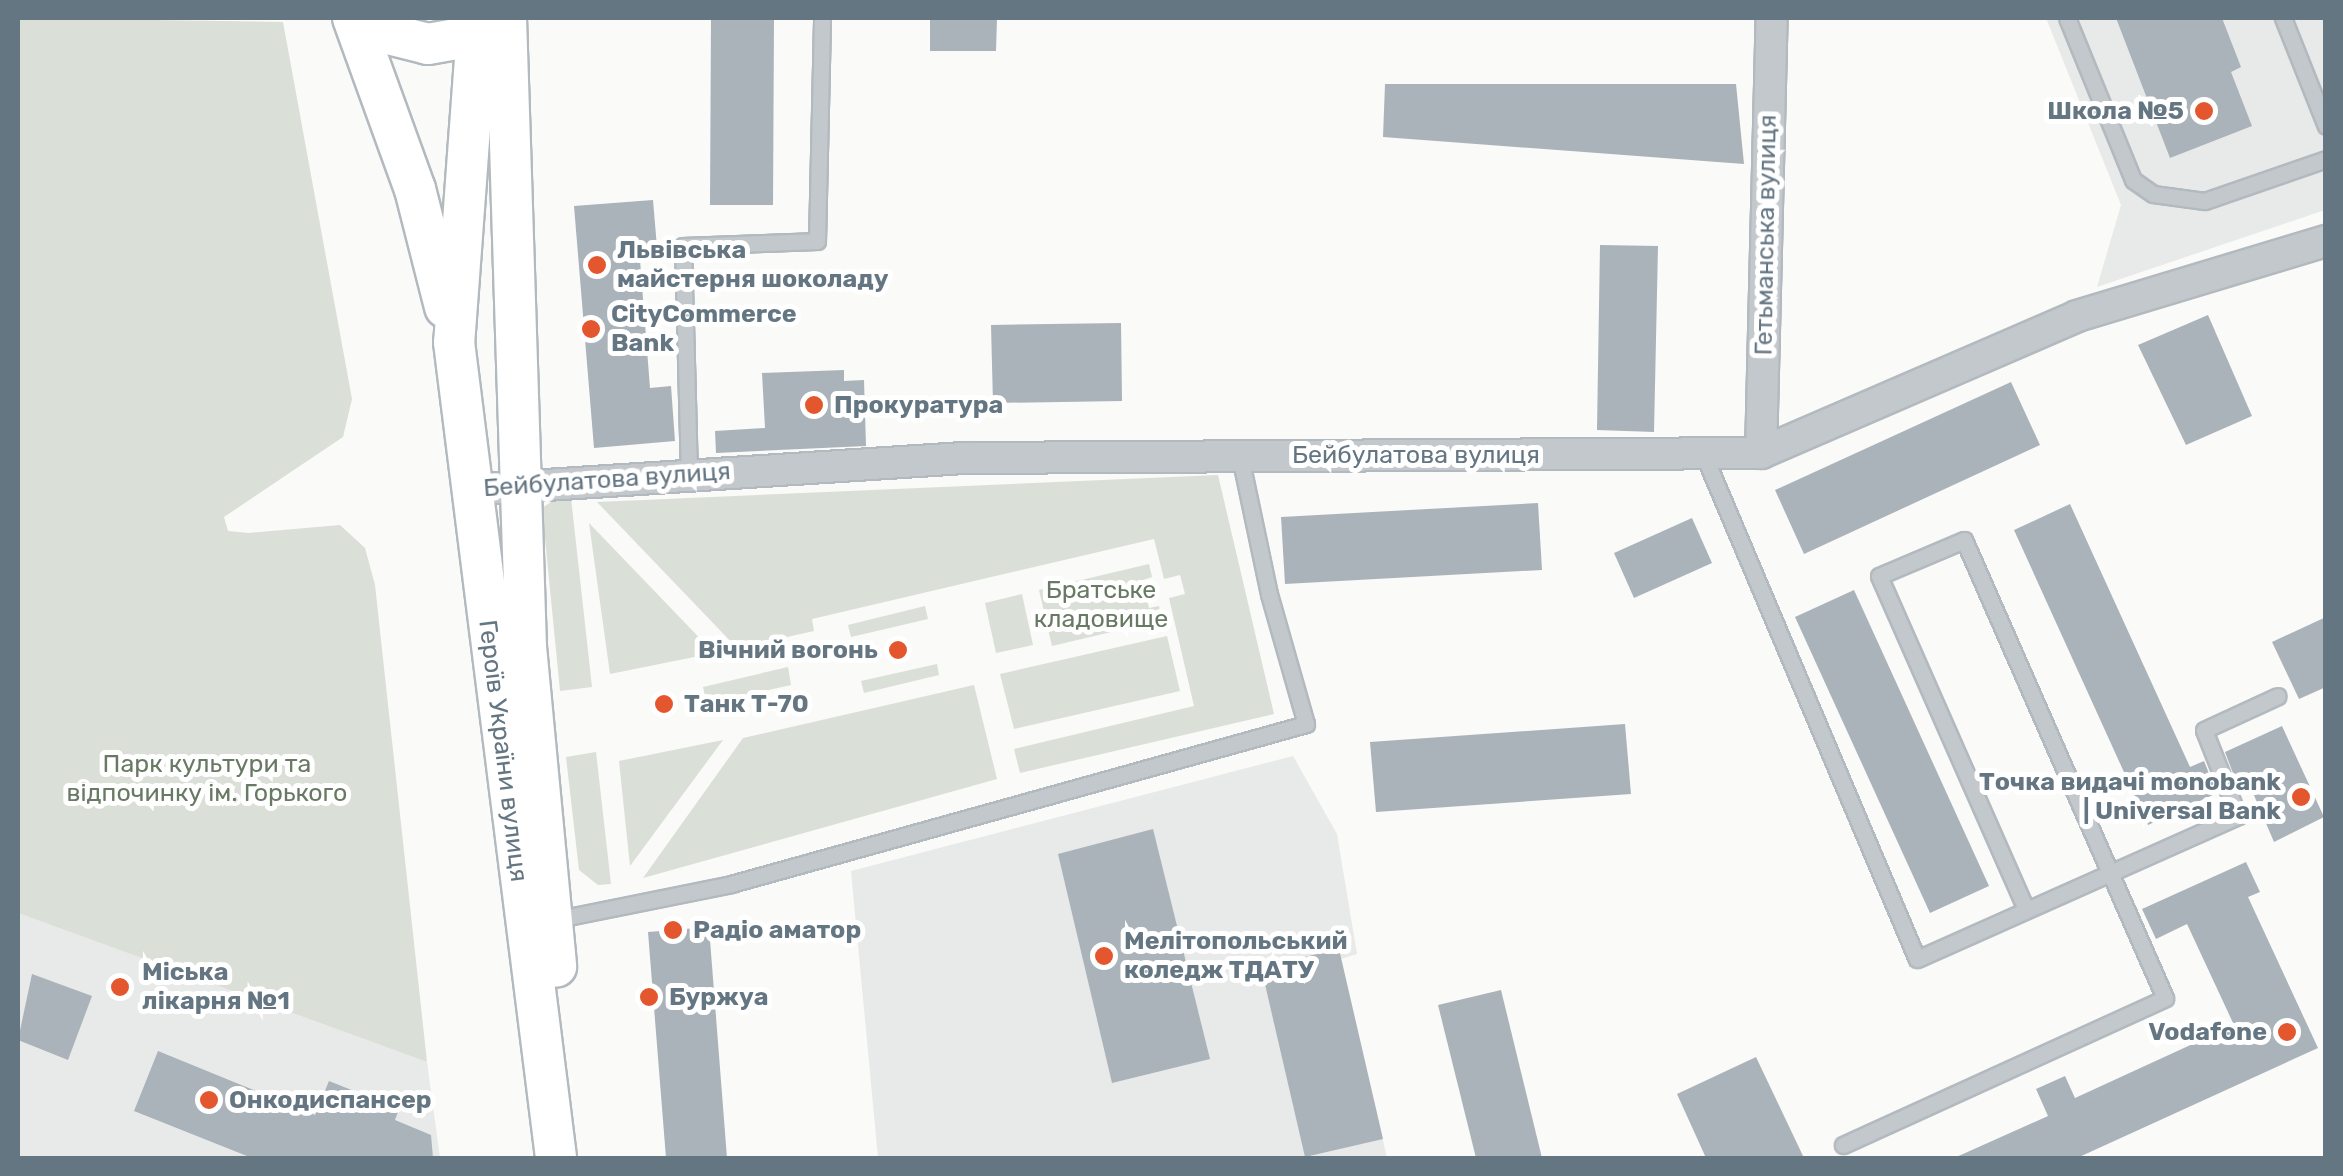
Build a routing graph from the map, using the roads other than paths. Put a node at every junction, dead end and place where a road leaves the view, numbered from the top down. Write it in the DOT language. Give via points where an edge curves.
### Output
graph roads {
  1 [pos="822,18"];
  2 [pos="1772,18"];
  3 [pos="2067,18"];
  4 [pos="2283,18"];
  5 [pos="355,22"];
  6 [pos="492,26"];
  7 [pos="2326,126"];
  8 [pos="2326,160"];
  9 [pos="2326,241"];
  10 [pos="454,342"];
  11 [pos="1703,453"];
  12 [pos="1761,453"];
  13 [pos="1240,456"];
  14 [pos="688,475"];
  15 [pos="493,487"];
  16 [pos="2278,696"];
  17 [pos="2108,874"];
  18 [pos="2026,910"];
  19 [pos="553,920"];
  20 [pos="1843,1146"];
  21 [pos="556,1158"];
  22 [pos="570,1158"];
  1 -- 14 [label="lane" via="817,241 683,246"];
  2 -- 12 [label="street, Гетьманська вулиця"];
  3 -- 8 [label="lane" via="2133,180 2153,194 2205,201"];
  4 -- 7 [label="lane"];
  5 -- 6 [label="main road" via="403,42"];
  5 -- 10 [label="main road" via="415,189"];
  6 -- 10 [label="main road, Героїв України вулиця"];
  6 -- 15 [label="main road, Героїв України вулиця"];
  9 -- 12 [label="street, Бейбулатова вулиця" via="2077,316"];
  10 -- 15 [label="main road, Героїв України вулиця"];
  11 -- 12 [label="street, Бейбулатова вулиця"];
  11 -- 13 [label="street, Бейбулатова вулиця"];
  11 -- 18 [label="lane" via="1917,959"];
  13 -- 14 [label="street, Бейбулатова вулиця" via="967,458"];
  13 -- 19 [label="lane" via="1306,724 732,884"];
  14 -- 15 [label="street, Бейбулатова вулиця"];
  15 -- 19 [label="main road, Героїв України вулиця" via="526,647"];
  15 -- 21 [label="main road, Героїв України вулиця"];
  16 -- 17 [label="lane" via="2204,730 2238,816"];
  17 -- 18 [label="lane"];
  17 -- 18 [label="lane" via="1964,540 1880,576"];
  17 -- 20 [label="lane" via="2165,998"];
  19 -- 22 [label="main road, Героїв України вулиця"];
}
